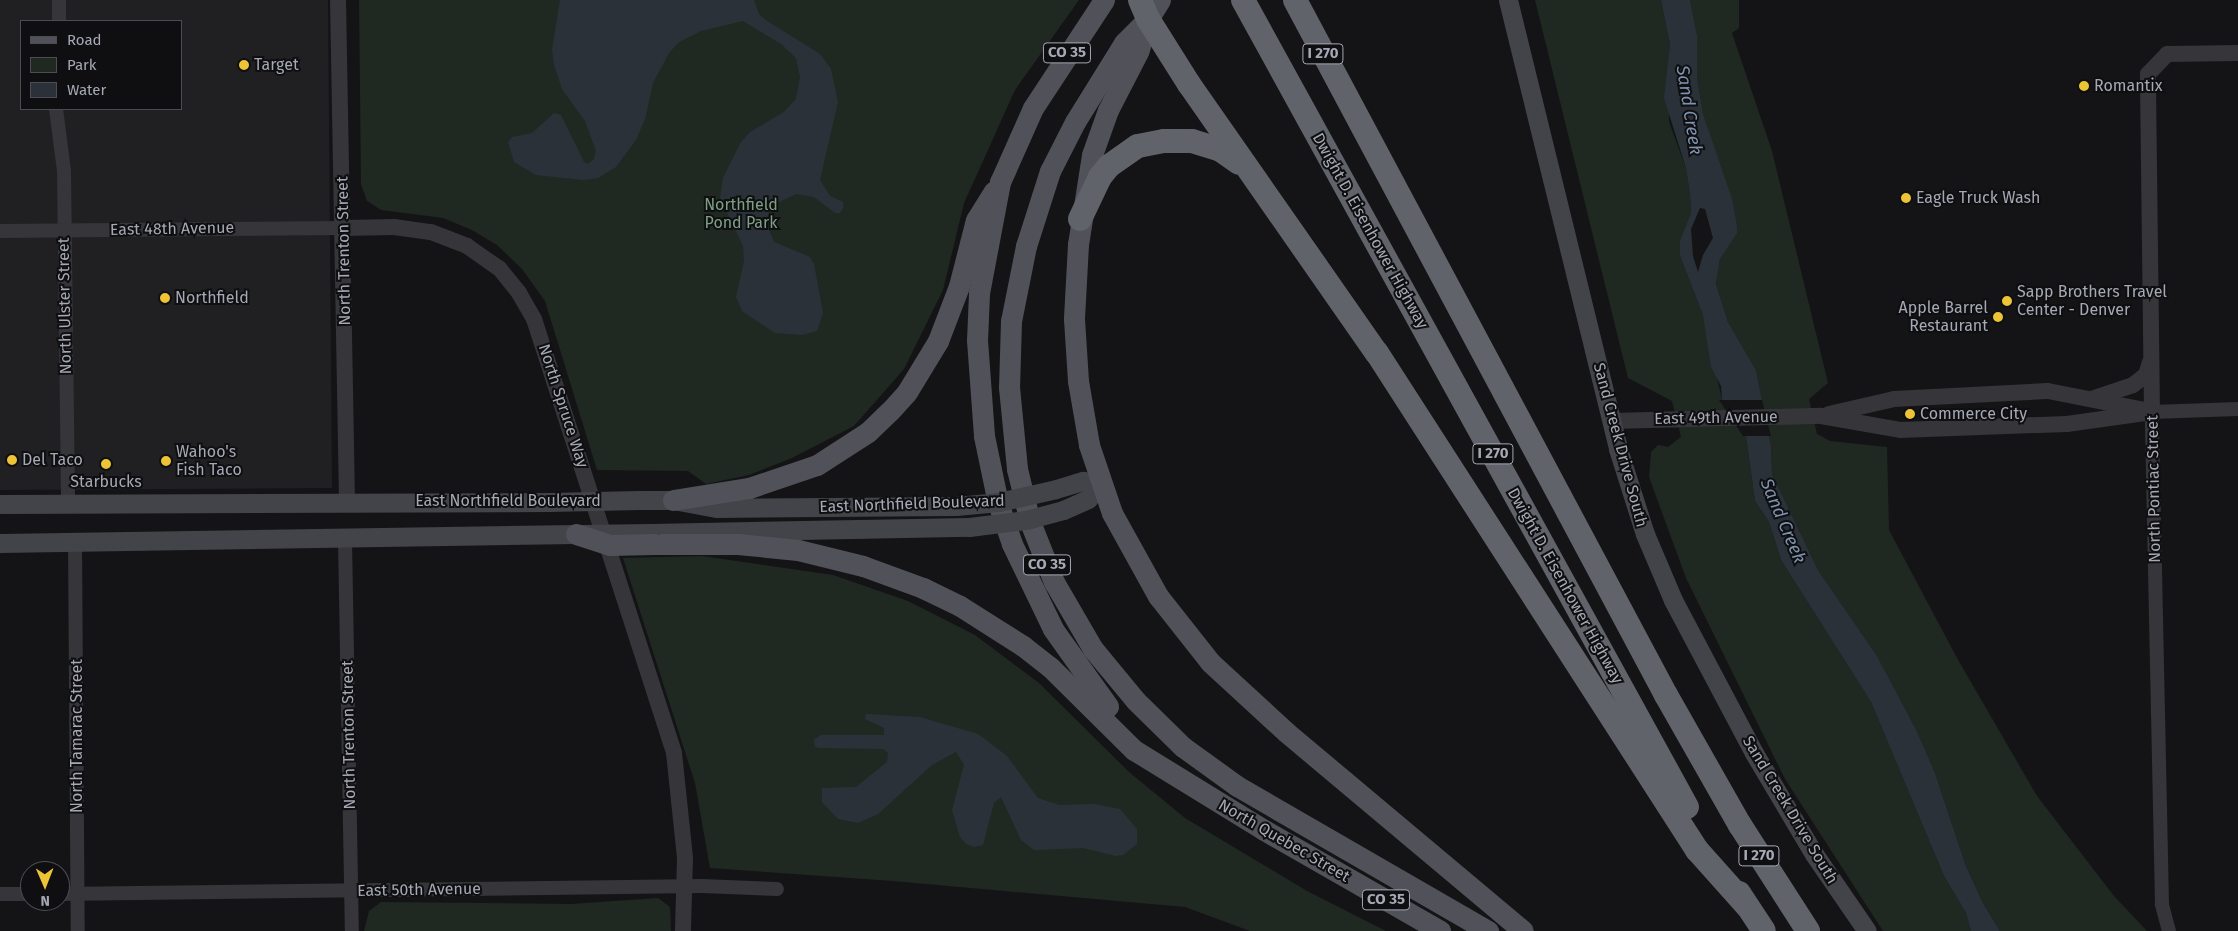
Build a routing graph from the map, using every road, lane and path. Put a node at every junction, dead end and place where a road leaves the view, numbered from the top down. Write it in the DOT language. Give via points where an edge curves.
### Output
graph roads {
  1 [pos="59,0"];
  2 [pos="338,0"];
  3 [pos="1104,0"];
  4 [pos="1243,0"];
  5 [pos="1295,0"];
  6 [pos="1508,0"];
  7 [pos="1150,6"];
  8 [pos="59,20"];
  9 [pos="2238,53"];
  10 [pos="56,110"];
  11 [pos="1249,169"];
  12 [pos="1000,182"];
  13 [pos="1080,219"];
  14 [pos="344,228"];
  15 [pos="64,230"];
  16 [pos="0,231"];
  17 [pos="2151,358"];
  18 [pos="2094,398"];
  19 [pos="2238,410"];
  20 [pos="2152,412"];
  21 [pos="1822,416"];
  22 [pos="1611,421"];
  23 [pos="1101,484"];
  24 [pos="673,500"];
  25 [pos="347,502"];
  26 [pos="0,504"];
  27 [pos="68,504"];
  28 [pos="568,534"];
  29 [pos="344,539"];
  30 [pos="652,539"];
  31 [pos="75,542"];
  32 [pos="0,543"];
  33 [pos="1181,778"];
  34 [pos="685,886"];
  35 [pos="777,889"];
  36 [pos="352,891"];
  37 [pos="0,894"];
  38 [pos="20,894"];
  39 [pos="70,894"];
  40 [pos="78,894"];
  41 [pos="1747,906"];
  42 [pos="78,931"];
  43 [pos="352,931"];
  44 [pos="683,931"];
  45 [pos="1440,931"];
  46 [pos="1488,931"];
  47 [pos="1523,931"];
  48 [pos="1764,931"];
  49 [pos="1808,931"];
  50 [pos="1867,931"];
  51 [pos="2169,931"];
  1 -- 8 [label="street"];
  2 -- 14 [label="street, North Trenton Street"];
  3 -- 12 [label="main road, CO 35" via="1033,108"];
  4 -- 41 [label="highway, Dwight D. Eisenhower Highway / I 270" via="1608,667"];
  5 -- 49 [label="highway, I 270" via="1666,695 1740,825"];
  6 -- 22 [label="main road, Sand Creek Drive South"];
  7 -- 11 [label="highway"];
  7 -- 13 [label="main road" via="1138,52 1098,136 1086,178"];
  7 -- 46 [label="main road, CO 35" via="1061,148 1041,198 1020,273 1010,339 1009,411 1019,483 1034,535 1054,582 1093,649 1136,701 1183,747 1237,786"];
  9 -- 17 [label="street, North Pontiac Street" via="2167,54 2151,68 2147,86"];
  10 -- 15 [label="street, North Ulster Street" via="64,171"];
  11 -- 13 [label="highway" via="1219,150 1192,141 1143,145 1108,166 1093,189"];
  11 -- 41 [label="highway" via="1376,353 1697,850"];
  12 -- 24 [label="main road" via="976,220 959,286 938,341 907,392 890,411 845,448 809,468 749,488"];
  12 -- 33 [label="main road, CO 35" via="979,293 977,340 981,411 998,503 1022,568 1065,648 1116,715"];
  13 -- 23 [label="main road" via="1074,294 1076,350 1084,417"];
  14 -- 15 [label="street, East 48th Avenue"];
  14 -- 25 [label="street, North Trenton Street"];
  14 -- 34 [label="street, North Spruce Way" via="431,232 467,246 499,268 534,319 674,753 681,802"];
  15 -- 16 [label="street, East 48th Avenue"];
  15 -- 27 [label="street, North Ulster Street"];
  17 -- 18 [label="street" via="2146,375 2133,385"];
  17 -- 20 [label="street, North Pontiac Street"];
  18 -- 20 [label="street, East 49th Avenue"];
  18 -- 21 [label="street, East 49th Avenue" via="2048,391 1894,399"];
  19 -- 20 [label="street, East 49th Avenue"];
  20 -- 21 [label="street, East 49th Avenue" via="2051,425 1900,430"];
  20 -- 51 [label="street, North Pontiac Street" via="2162,904"];
  21 -- 22 [label="street, East 49th Avenue"];
  22 -- 50 [label="main road, Sand Creek Drive South" via="1633,500 1673,600 1785,808"];
  23 -- 24 [label="main road, East Northfield Boulevard, bridge" via="1083,481 999,502 956,506 717,508"];
  23 -- 30 [label="main road, East Northfield Boulevard, bridge" via="1088,499 1020,522 969,527"];
  23 -- 47 [label="main road" via="1124,537 1158,596 1211,662 1286,732"];
  24 -- 25 [label="main road, East Northfield Boulevard, bridge"];
  25 -- 27 [label="main road, East Northfield Boulevard"];
  26 -- 27 [label="main road, East Northfield Boulevard"];
  28 -- 29 [label="main road, East Northfield Boulevard"];
  28 -- 30 [label="main road, bridge" via="609,545"];
  29 -- 31 [label="main road, East Northfield Boulevard"];
  29 -- 36 [label="street, North Trenton Street"];
  30 -- 33 [label="main road" via="798,550 863,566 923,588 960,606 1023,646 1073,687 1134,750"];
  31 -- 32 [label="main road, East Northfield Boulevard"];
  31 -- 40 [label="street, North Tamarac Street"];
  33 -- 45 [label="main road, North Quebec Street / CO 35" via="1264,830"];
  34 -- 35 [label="street, East 50th Avenue"];
  34 -- 36 [label="street, East 50th Avenue"];
  34 -- 44 [label="street, North Spruce Way"];
  36 -- 40 [label="street, East 50th Avenue"];
  36 -- 43 [label="street, North Trenton Street"];
  37 -- 38 [label="street"];
  39 -- 40 [label="street, East 50th Avenue"];
  40 -- 42 [label="street, North Tamarac Street"];
  41 -- 48 [label="highway, Dwight D. Eisenhower Highway / I 270"];
}
